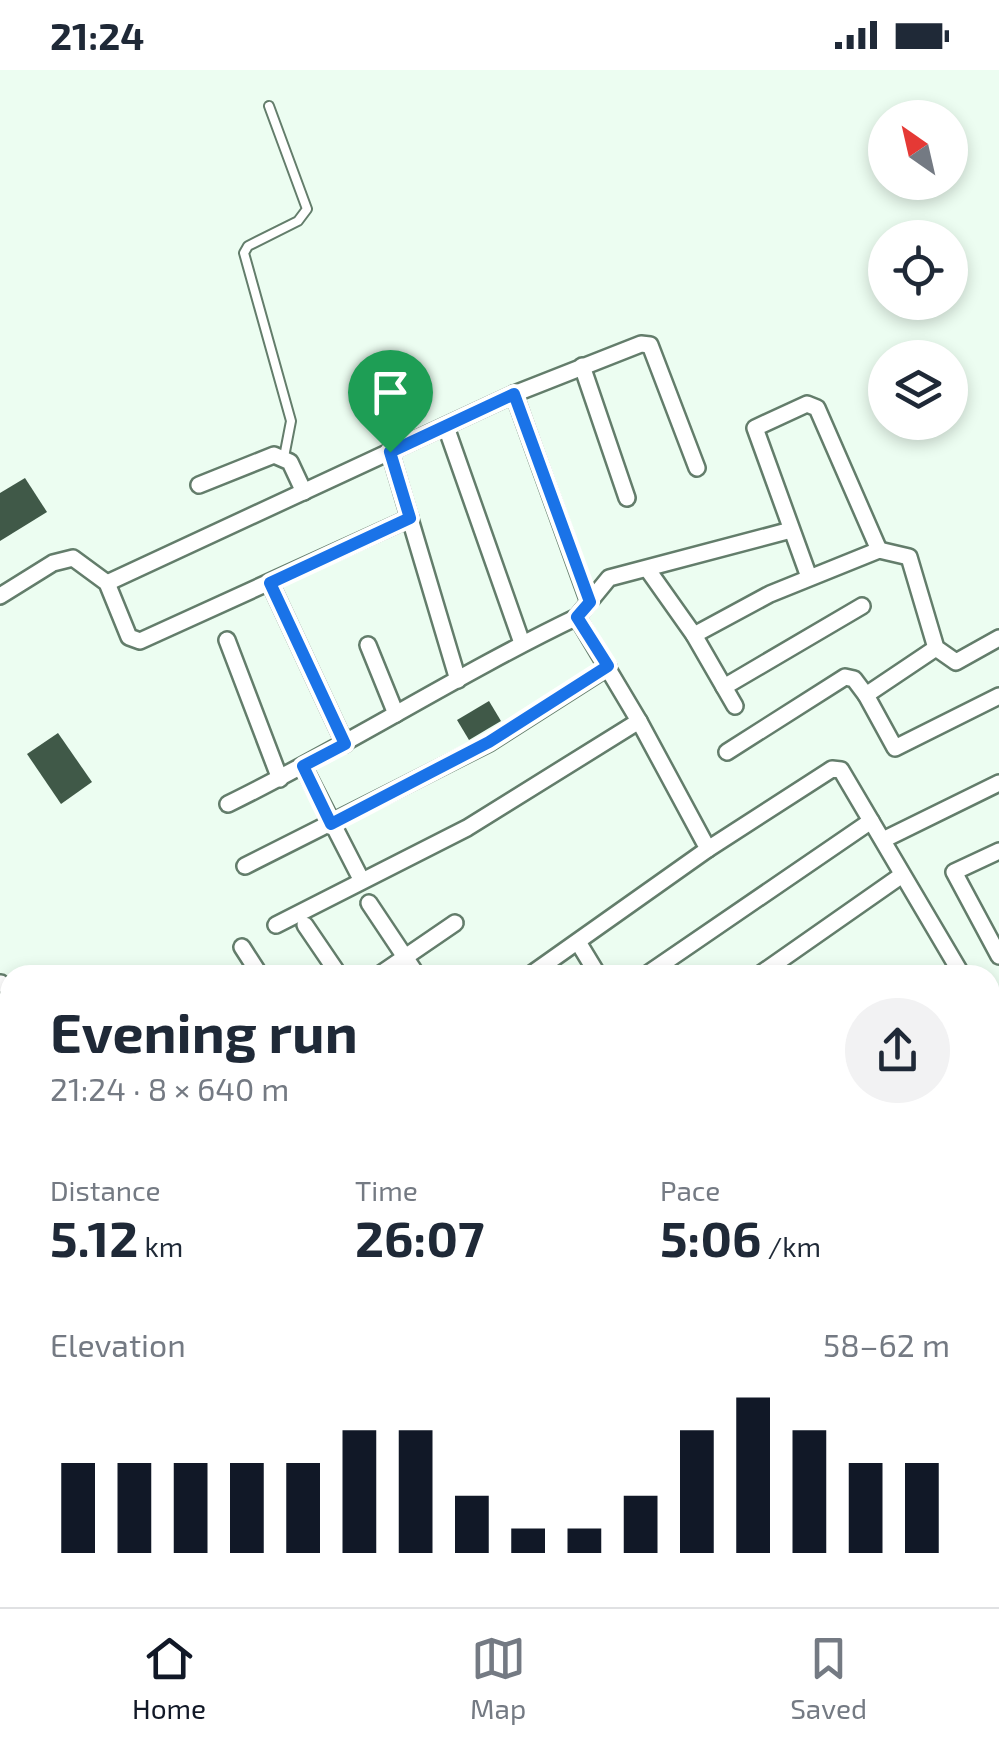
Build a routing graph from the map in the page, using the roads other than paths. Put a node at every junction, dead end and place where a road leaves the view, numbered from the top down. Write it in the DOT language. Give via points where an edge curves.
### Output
graph roads {
  1 [pos="269,106"];
  2 [pos="582,366"];
  3 [pos="514,394"];
  4 [pos="446,427"];
  5 [pos="390,452"];
  6 [pos="284,457"];
  7 [pos="697,468"];
  8 [pos="199,485"];
  9 [pos="304,492"];
  10 [pos="627,498"];
  11 [pos="410,518"];
  12 [pos="791,530"];
  13 [pos="878,550"];
  14 [pos="648,570"];
  15 [pos="809,576"];
  16 [pos="107,583"];
  17 [pos="270,583"];
  18 [pos="0,596"];
  19 [pos="590,602"];
  20 [pos="862,606"];
  21 [pos="577,617"];
  22 [pos="694,635"];
  23 [pos="999,638"];
  24 [pos="227,640"];
  25 [pos="522,644"];
  26 [pos="368,645"];
  27 [pos="936,648"];
  28 [pos="608,666"];
  29 [pos="458,680"];
  30 [pos="724,687"];
  31 [pos="866,695"];
  32 [pos="999,696"];
  33 [pos="736,706"];
  34 [pos="396,714"];
  35 [pos="639,721"];
  36 [pos="345,744"];
  37 [pos="728,752"];
  38 [pos="303,766"];
  39 [pos="280,779"];
  40 [pos="999,784"];
  41 [pos="228,804"];
  42 [pos="871,821"];
  43 [pos="331,824"];
  44 [pos="883,840"];
  45 [pos="708,849"];
  46 [pos="999,851"];
  47 [pos="245,866"];
  48 [pos="902,875"];
  49 [pos="361,879"];
  50 [pos="369,903"];
  51 [pos="455,923"];
  52 [pos="276,924"];
  53 [pos="305,925"];
  54 [pos="578,942"];
  55 [pos="242,947"];
  56 [pos="999,956"];
  57 [pos="405,957"];
  58 [pos="254,965"];
  59 [pos="332,965"];
  60 [pos="393,965"];
  61 [pos="410,965"];
  62 [pos="545,965"];
  63 [pos="592,965"];
  64 [pos="661,965"];
  65 [pos="773,965"];
  66 [pos="956,965"];
  1 -- 6 [label="lane" via="306,208 298,221 244,253 291,421"];
  2 -- 3 [label="street"];
  2 -- 7 [label="street" via="650,345"];
  2 -- 10 [label="street"];
  3 -- 4 [label="street"];
  3 -- 19 [label="street"];
  4 -- 5 [label="street"];
  4 -- 25 [label="street"];
  5 -- 9 [label="street"];
  5 -- 11 [label="street"];
  6 -- 8 [label="street" via="274,455"];
  6 -- 9 [label="street"];
  9 -- 16 [label="street"];
  11 -- 17 [label="street"];
  11 -- 29 [label="street"];
  12 -- 13 [label="street" via="755,428 814,404"];
  12 -- 14 [label="street"];
  12 -- 15 [label="street"];
  13 -- 15 [label="street"];
  13 -- 27 [label="street" via="909,557"];
  14 -- 19 [label="street" via="609,578"];
  14 -- 22 [label="street"];
  15 -- 22 [label="street"];
  16 -- 17 [label="street" via="129,637 140,641"];
  16 -- 18 [label="street" via="74,558 53,563"];
  17 -- 36 [label="street"];
  19 -- 21 [label="street"];
  20 -- 30 [label="street"];
  21 -- 25 [label="street"];
  21 -- 28 [label="street"];
  22 -- 30 [label="street"];
  23 -- 27 [label="street" via="956,662"];
  24 -- 39 [label="street"];
  25 -- 29 [label="street"];
  26 -- 34 [label="street"];
  27 -- 31 [label="street"];
  28 -- 35 [label="street"];
  28 -- 43 [label="street" via="489,742"];
  29 -- 34 [label="street"];
  30 -- 33 [label="street"];
  31 -- 32 [label="street" via="895,748"];
  31 -- 37 [label="street" via="846,677"];
  34 -- 36 [label="street"];
  35 -- 45 [label="street"];
  35 -- 49 [label="street" via="468,828"];
  36 -- 38 [label="street"];
  38 -- 39 [label="street"];
  38 -- 43 [label="street"];
  39 -- 41 [label="street"];
  40 -- 44 [label="street"];
  42 -- 44 [label="street"];
  42 -- 45 [label="street" via="841,770 832,769"];
  42 -- 64 [label="street"];
  43 -- 47 [label="street"];
  43 -- 49 [label="street"];
  44 -- 48 [label="street"];
  45 -- 54 [label="street"];
  46 -- 56 [label="street" via="954,872"];
  48 -- 65 [label="street"];
  48 -- 66 [label="street"];
  49 -- 52 [label="street"];
  50 -- 57 [label="street"];
  51 -- 57 [label="street"];
  53 -- 59 [label="street"];
  54 -- 62 [label="street"];
  54 -- 63 [label="street"];
  55 -- 58 [label="street"];
  57 -- 60 [label="street"];
  57 -- 61 [label="street"];
}
